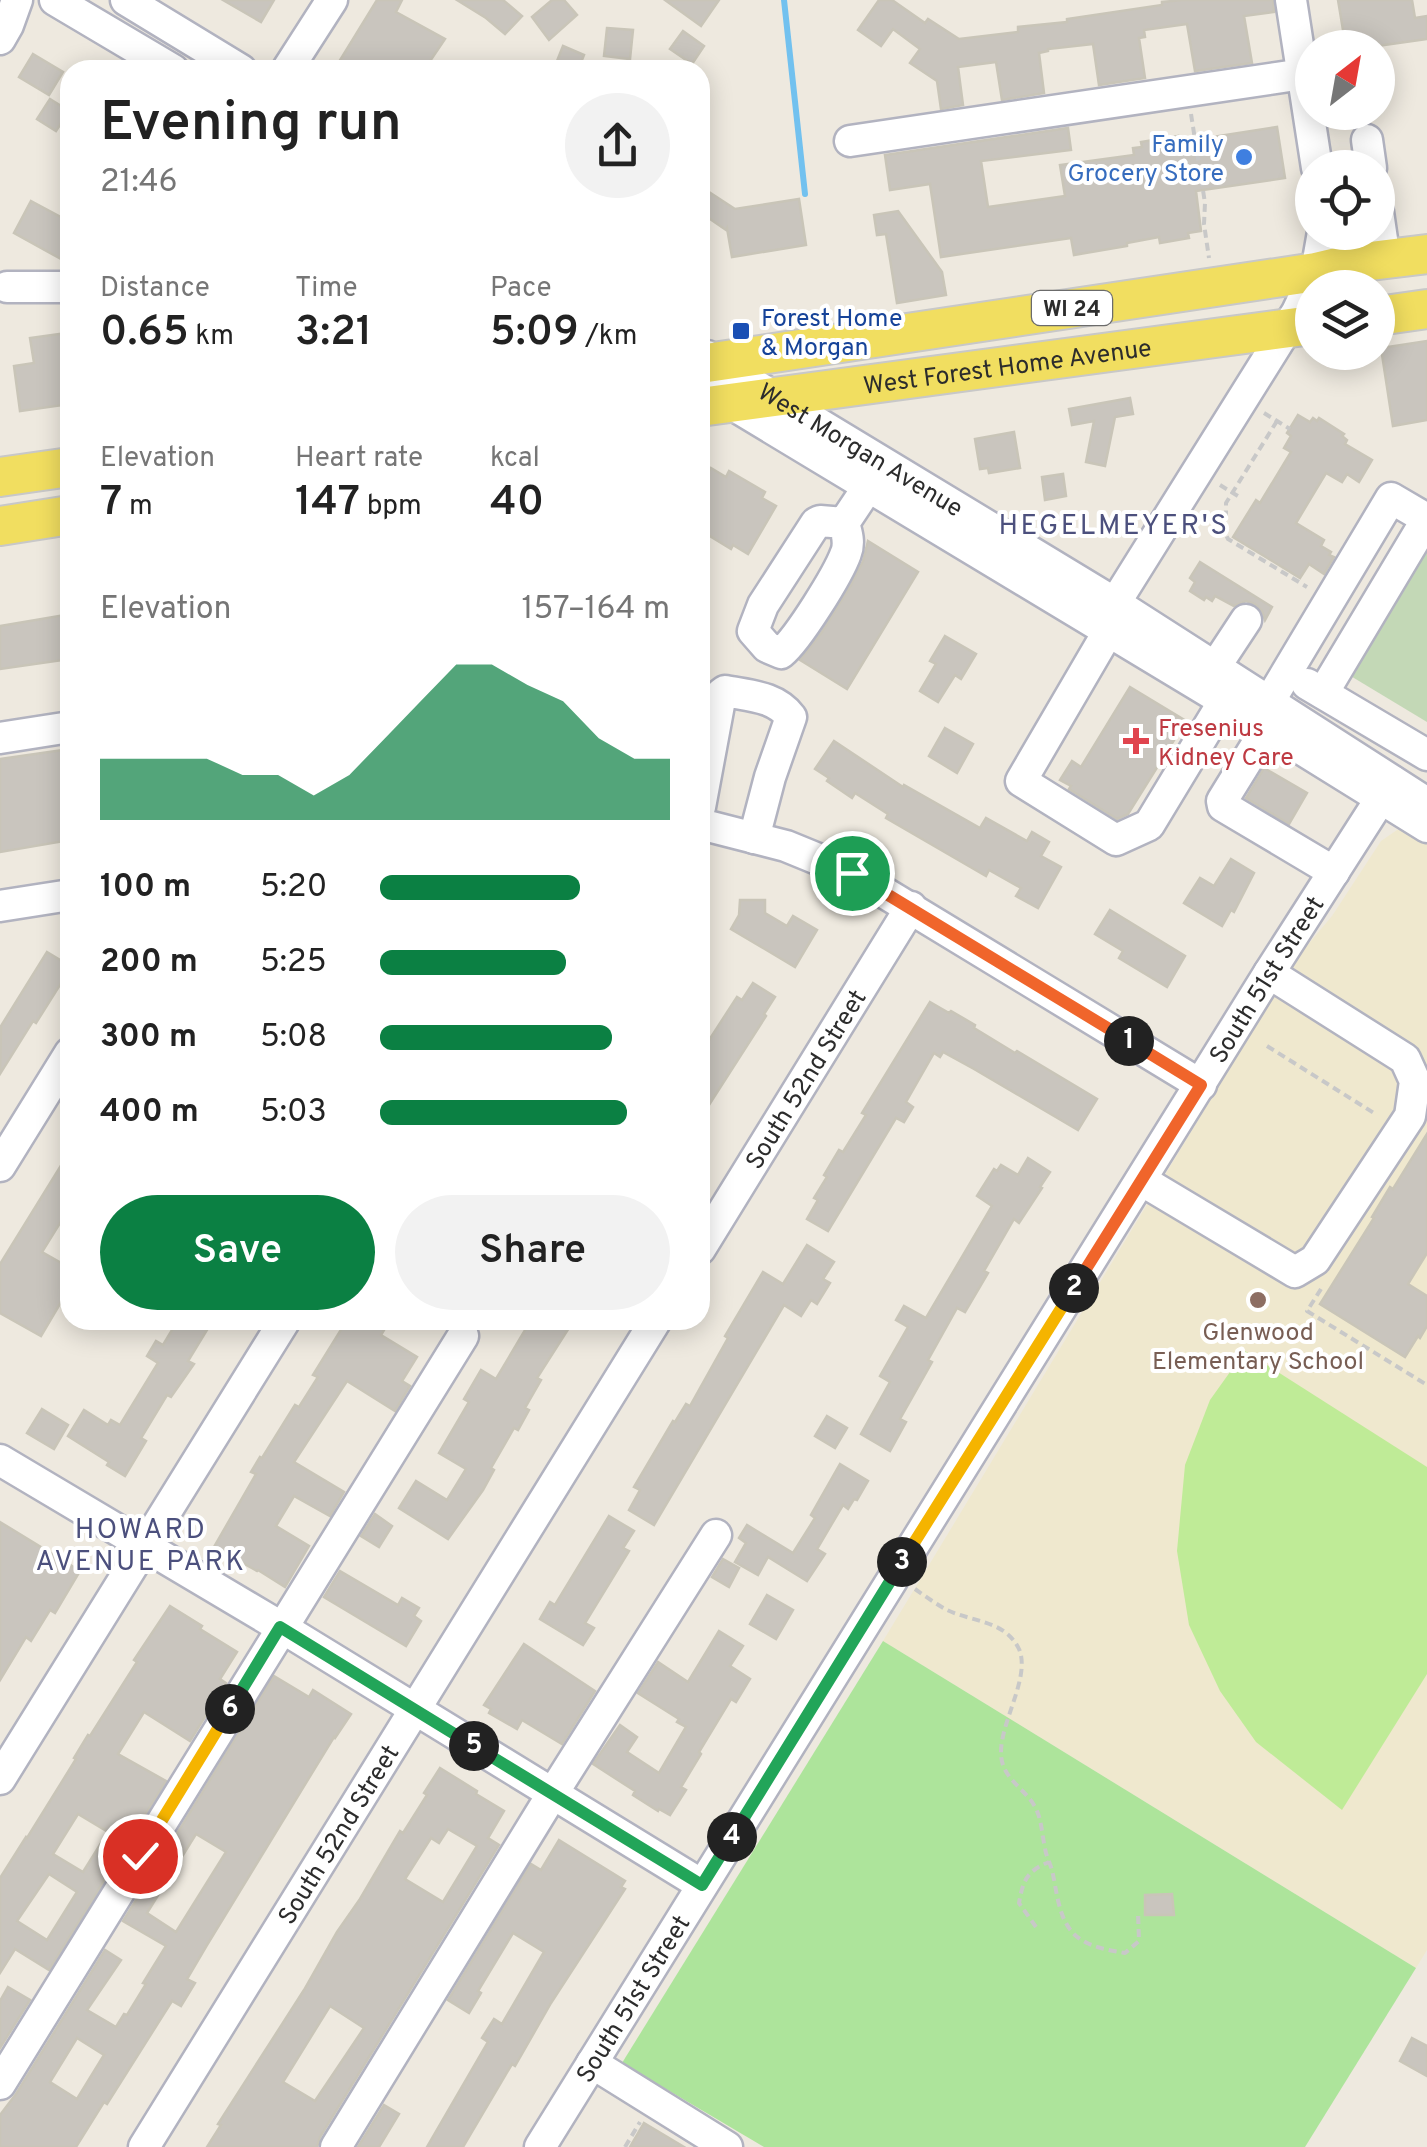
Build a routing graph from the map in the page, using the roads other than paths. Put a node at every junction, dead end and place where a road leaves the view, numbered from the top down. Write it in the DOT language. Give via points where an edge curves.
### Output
graph roads {
  1 [pos="18,0"];
  2 [pos="55,0"];
  3 [pos="126,0"];
  4 [pos="332,0"];
  5 [pos="1291,0"];
  6 [pos="1296,30"];
  7 [pos="0,39"];
  8 [pos="155,60"];
  9 [pos="225,60"];
  10 [pos="293,60"];
  11 [pos="1295,75"];
  12 [pos="850,141"];
  13 [pos="1384,250"];
  14 [pos="1427,254"];
  15 [pos="1385,260"];
  16 [pos="1324,270"];
  17 [pos="1295,276"];
  18 [pos="7,287"];
  19 [pos="60,287"];
  20 [pos="1427,309"];
  21 [pos="1395,314"];
  22 [pos="1295,327"];
  23 [pos="1295,332"];
  24 [pos="710,379"];
  25 [pos="710,380"];
  26 [pos="710,380"];
  27 [pos="774,396"];
  28 [pos="60,468"];
  29 [pos="0,477"];
  30 [pos="868,486"];
  31 [pos="60,516"];
  32 [pos="844,523"];
  33 [pos="0,526"];
  34 [pos="1111,617"];
  35 [pos="1246,620"];
  36 [pos="1215,667"];
  37 [pos="1287,672"];
  38 [pos="1323,693"];
  39 [pos="1224,701"];
  40 [pos="1268,715"];
  41 [pos="60,729"];
  42 [pos="0,738"];
  43 [pos="710,753"];
  44 [pos="1427,755"];
  45 [pos="1386,789"];
  46 [pos="1427,804"];
  47 [pos="710,827"];
  48 [pos="1427,827"];
  49 [pos="754,838"];
  50 [pos="1334,872"];
  51 [pos="60,897"];
  52 [pos="0,906"];
  53 [pos="911,907"];
  54 [pos="1270,973"];
  55 [pos="60,1069"];
  56 [pos="1201,1085"];
  57 [pos="1413,1113"];
  58 [pos="0,1166"];
  59 [pos="1142,1180"];
  60 [pos="710,1233"];
  61 [pos="279,1330"];
  62 [pos="650,1330"];
  63 [pos="463,1336"];
  64 [pos="0,1460"];
  65 [pos="716,1535"];
  66 [pos="144,1547"];
  67 [pos="280,1627"];
  68 [pos="414,1709"];
  69 [pos="0,1779"];
  70 [pos="553,1794"];
  71 [pos="702,1885"];
  72 [pos="592,2064"];
  73 [pos="0,2084"];
  74 [pos="144,2147"];
  75 [pos="336,2147"];
  76 [pos="540,2147"];
  77 [pos="727,2147"];
  1 -- 7 [label="street"];
  2 -- 8 [label="street"];
  3 -- 9 [label="street"];
  4 -- 10 [label="street"];
  5 -- 6 [label="street"];
  11 -- 12 [label="street"];
  13 -- 15 [label="street"];
  14 -- 15 [label="main road, West Forest Home Avenue / WI 24"];
  15 -- 16 [label="main road, West Forest Home Avenue / WI 24"];
  17 -- 24 [label="main road, West Forest Home Avenue / WI 24"];
  18 -- 19 [label="street"];
  20 -- 21 [label="main road"];
  22 -- 27 [label="main road, West Forest Home Avenue / WI 24"];
  23 -- 34 [label="street"];
  25 -- 27 [label="main road, West Forest Home Avenue / WI 24"];
  26 -- 30 [label="street, West Morgan Avenue"];
  27 -- 34 [label="street, West Morgan Avenue"];
  28 -- 29 [label="main road"];
  30 -- 32 [label="street"];
  30 -- 34 [label="street, West Morgan Avenue"];
  31 -- 33 [label="main road"];
  34 -- 36 [label="street, West Morgan Avenue"];
  34 -- 39 [label="street, West Morgan Avenue"];
  34 -- 39 [label="street" via="1020,781 1116,840 1148,826"];
  35 -- 36 [label="street"];
  36 -- 40 [label="street, West Morgan Avenue"];
  37 -- 38 [label="street"];
  37 -- 38 [label="street" via="1391,498 1426,519"];
  37 -- 40 [label="street"];
  38 -- 44 [label="street"];
  39 -- 40 [label="street, West Morgan Avenue"];
  40 -- 45 [label="street, West Morgan Avenue"];
  40 -- 50 [label="street" via="1223,806"];
  41 -- 42 [label="street"];
  43 -- 49 [label="street" via="725,692 772,700 791,717"];
  45 -- 46 [label="street, West Morgan Avenue"];
  45 -- 48 [label="street, West Morgan Avenue"];
  45 -- 50 [label="street, South 51st Street"];
  47 -- 49 [label="street"];
  49 -- 53 [label="street" via="852,873"];
  50 -- 54 [label="street, South 51st Street"];
  51 -- 52 [label="street"];
  53 -- 56 [label="street"];
  53 -- 60 [label="street, South 52nd Street"];
  54 -- 56 [label="street, South 51st Street"];
  54 -- 57 [label="street" via="1404,1059 1415,1082"];
  55 -- 58 [label="street"];
  56 -- 59 [label="street, South 51st Street"];
  57 -- 59 [label="street" via="1315,1260 1295,1272"];
  59 -- 71 [label="street, South 51st Street"];
  61 -- 66 [label="street"];
  62 -- 68 [label="street, South 52nd Street"];
  63 -- 67 [label="street"];
  64 -- 66 [label="street"];
  65 -- 70 [label="street"];
  66 -- 67 [label="street"];
  66 -- 69 [label="street"];
  67 -- 68 [label="street"];
  67 -- 73 [label="street"];
  68 -- 70 [label="street"];
  68 -- 74 [label="street, South 52nd Street"];
  70 -- 71 [label="street"];
  70 -- 75 [label="street"];
  71 -- 72 [label="street, South 51st Street"];
  72 -- 76 [label="street, South 51st Street"];
  72 -- 77 [label="street"];
}
